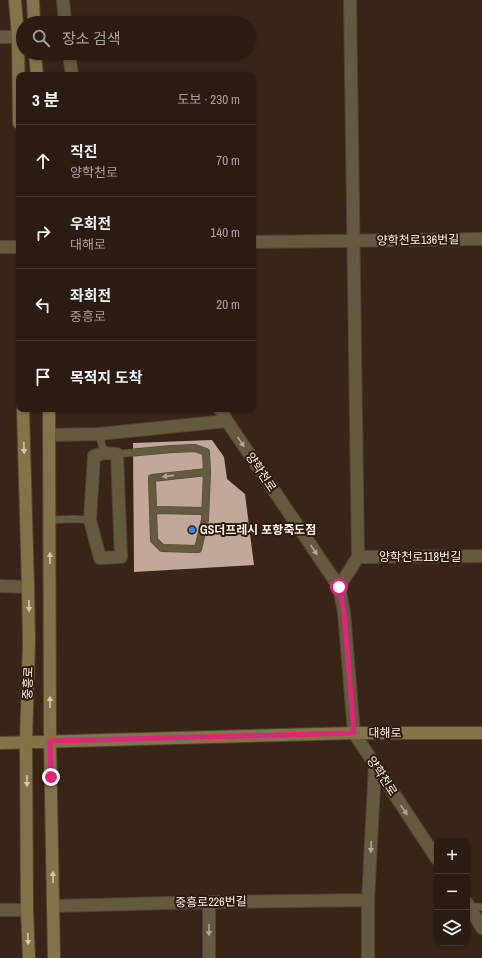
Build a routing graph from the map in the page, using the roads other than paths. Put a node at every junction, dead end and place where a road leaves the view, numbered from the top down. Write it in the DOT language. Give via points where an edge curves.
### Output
graph roads {
  1 [pos="15,0"];
  2 [pos="33,0"];
  3 [pos="63,0"];
  4 [pos="350,0"];
  5 [pos="16,16"];
  6 [pos="34,16"];
  7 [pos="64,16"];
  8 [pos="0,37"];
  9 [pos="16,37"];
  10 [pos="18,60"];
  11 [pos="35,60"];
  12 [pos="70,60"];
  13 [pos="18,72"];
  14 [pos="36,72"];
  15 [pos="72,72"];
  16 [pos="482,239"];
  17 [pos="354,240"];
  18 [pos="256,242"];
  19 [pos="0,247"];
  20 [pos="16,247"];
  21 [pos="23,412"];
  22 [pos="49,412"];
  23 [pos="222,412"];
  24 [pos="227,421"];
  25 [pos="99,434"];
  26 [pos="50,435"];
  27 [pos="104,452"];
  28 [pos="117,454"];
  29 [pos="207,472"];
  30 [pos="153,510"];
  31 [pos="205,512"];
  32 [pos="50,520"];
  33 [pos="90,520"];
  34 [pos="482,556"];
  35 [pos="358,557"];
  36 [pos="0,586"];
  37 [pos="28,587"];
  38 [pos="339,587"];
  39 [pos="354,733"];
  40 [pos="482,733"];
  41 [pos="50,741"];
  42 [pos="26,742"];
  43 [pos="0,743"];
  44 [pos="375,766"];
  45 [pos="434,854"];
  46 [pos="368,900"];
  47 [pos="209,902"];
  48 [pos="470,905"];
  49 [pos="53,906"];
  50 [pos="482,906"];
  51 [pos="470,908"];
  52 [pos="0,910"];
  53 [pos="27,910"];
  54 [pos="482,928"];
  55 [pos="29,958"];
  56 [pos="54,958"];
  57 [pos="209,958"];
  58 [pos="368,958"];
  1 -- 5 [label="main road"];
  2 -- 6 [label="main road"];
  3 -- 7 [label="street"];
  4 -- 17 [label="street"];
  8 -- 9 [label="street"];
  10 -- 13 [label="main road"];
  11 -- 14 [label="main road"];
  12 -- 15 [label="street"];
  16 -- 17 [label="street, 양학천로136번길"];
  17 -- 18 [label="street, 양학천로136번길"];
  17 -- 35 [label="street"];
  19 -- 20 [label="street"];
  21 -- 37 [label="main road, 중흥로, one-way"];
  22 -- 26 [label="main road, 중흥로"];
  23 -- 24 [label="street, 양학천로"];
  24 -- 25 [label="street"];
  24 -- 38 [label="street, 양학천로, one-way"];
  25 -- 26 [label="street"];
  25 -- 27 [label="lane"];
  26 -- 32 [label="main road, 중흥로"];
  27 -- 28 [label="street"];
  27 -- 33 [label="street" via="94,456"];
  28 -- 29 [label="lane" via="195,448 206,452"];
  28 -- 33 [label="street" via="121,557 100,558"];
  29 -- 30 [label="lane, one-way" via="152,478"];
  29 -- 31 [label="lane"];
  30 -- 31 [label="lane"];
  30 -- 31 [label="lane" via="154,540 162,548 198,549"];
  32 -- 33 [label="lane"];
  41 -- 32 [label="main road, 중흥로, one-way"];
  34 -- 35 [label="street, 양학천로118번길"];
  35 -- 38 [label="street"];
  36 -- 37 [label="street"];
  37 -- 42 [label="main road, 중흥로, one-way"];
  38 -- 39 [label="street, 양학천로" via="344,612"];
  39 -- 40 [label="main road, 대해로"];
  39 -- 41 [label="main road, 대해로"];
  39 -- 44 [label="street, 양학천로"];
  41 -- 42 [label="main road, 대해로"];
  49 -- 41 [label="main road, 중흥로, one-way"];
  42 -- 43 [label="main road, 대해로"];
  42 -- 53 [label="main road, 중흥로, one-way"];
  44 -- 45 [label="street, 양학천로, one-way"];
  44 -- 46 [label="street, one-way"];
  46 -- 47 [label="street, 중흥로226번길"];
  46 -- 58 [label="street"];
  47 -- 49 [label="street, 중흥로226번길"];
  47 -- 57 [label="street, one-way"];
  48 -- 50 [label="lane"];
  49 -- 56 [label="main road, 중흥로"];
  51 -- 54 [label="street"];
  52 -- 53 [label="street"];
  53 -- 55 [label="main road, 중흥로, one-way"];
}
